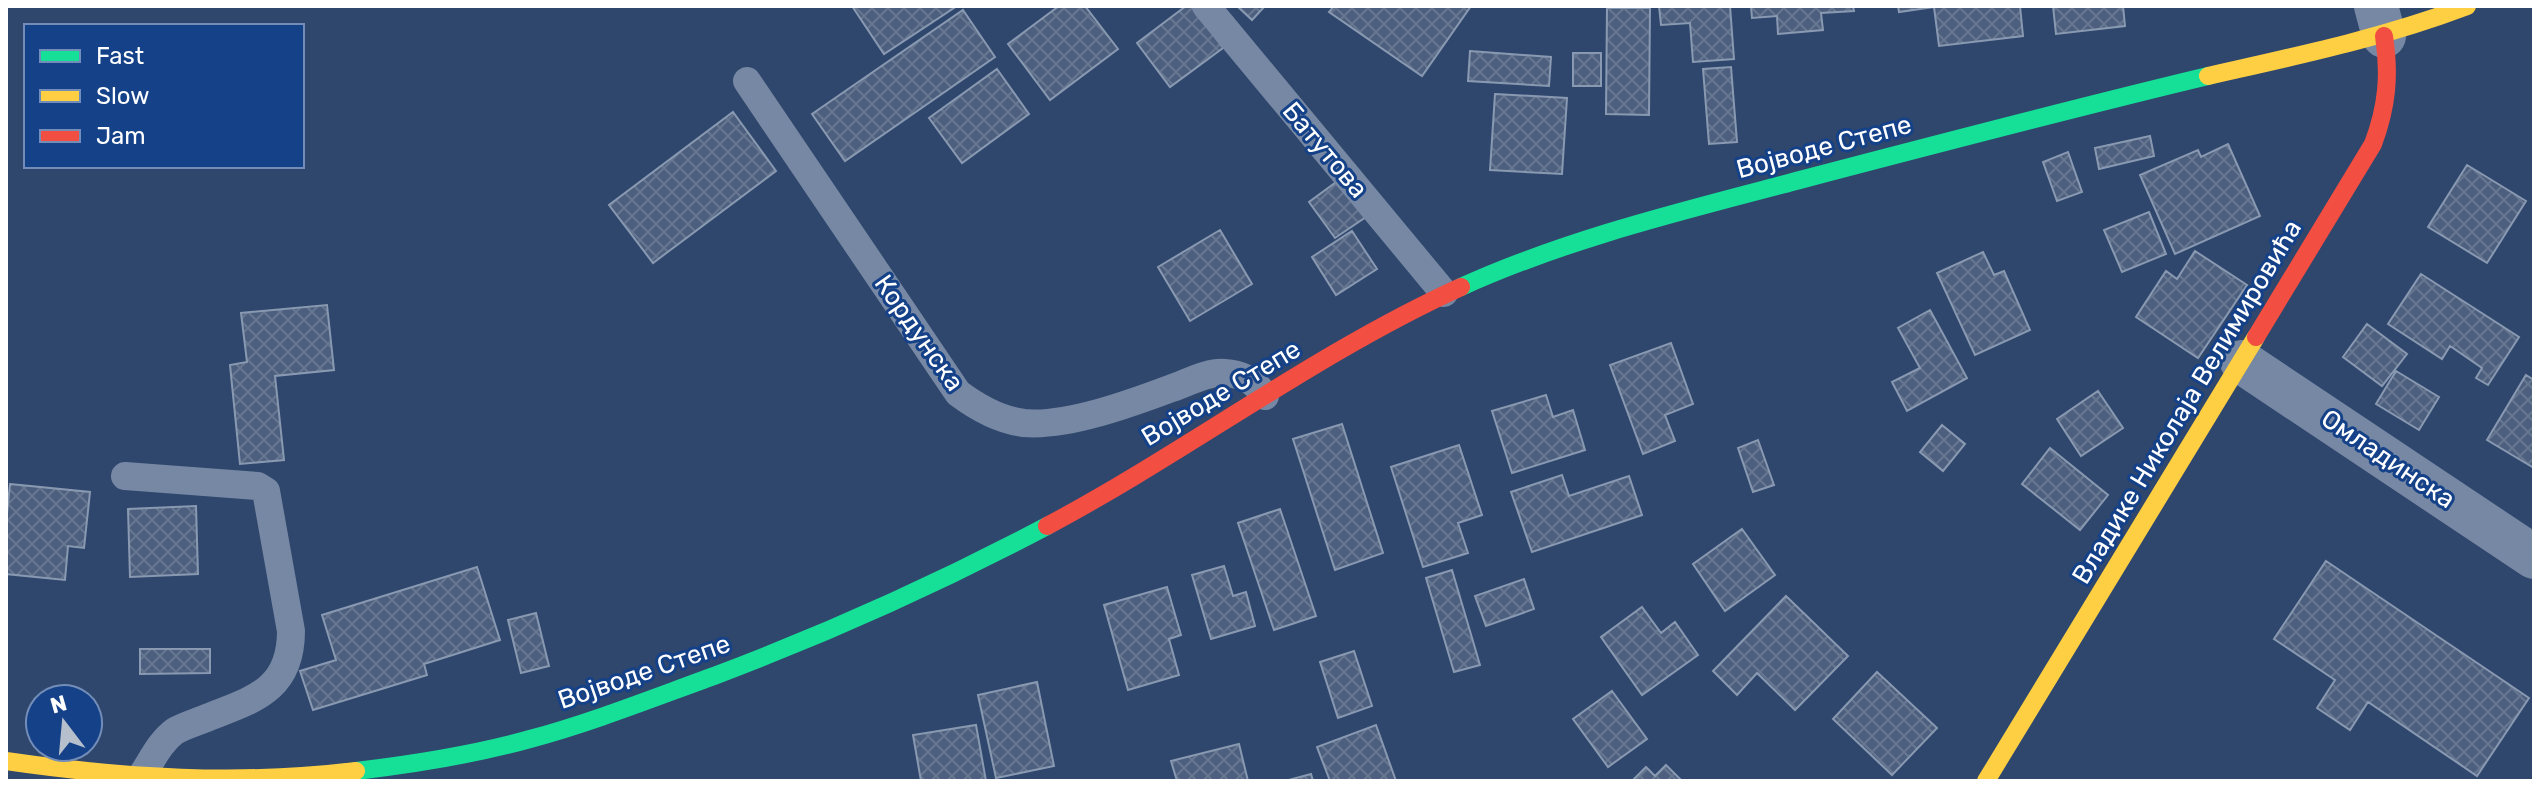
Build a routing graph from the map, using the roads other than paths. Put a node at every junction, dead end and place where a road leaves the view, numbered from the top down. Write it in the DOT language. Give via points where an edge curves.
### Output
graph roads {
  1 [pos="1206,6"];
  2 [pos="2467,6"];
  3 [pos="2380,21"];
  4 [pos="747,81"];
  5 [pos="1444,293"];
  6 [pos="2242,362"];
  7 [pos="1265,396"];
  8 [pos="125,476"];
  9 [pos="2534,557"];
  10 [pos="6,761"];
  11 [pos="142,775"];
  12 [pos="304,779"];
  13 [pos="1986,781"];
  1 -- 5 [label="lane, Батутова"];
  2 -- 3 [label="main road, Војводе Степе" via="2432,21"];
  3 -- 5 [label="main road, Војводе Степе" via="2184,82 1552,249"];
  3 -- 6 [label="main road, Владике Николаја Велимировића" via="2390,65 2389,88 2373,144"];
  4 -- 7 [label="lane, Кордунска" via="958,393 973,404 1007,420 1045,423 1126,405 1221,372 1243,376"];
  5 -- 7 [label="main road, Војводе Степе"];
  6 -- 9 [label="street, Омладинска"];
  6 -- 13 [label="main road, Владике Николаја Велимировића"];
  7 -- 12 [label="main road, Војводе Степе" via="1017,544 791,648 538,736 465,754"];
  8 -- 11 [label="lane" via="258,486 266,491 291,631 291,653 269,688 179,729 165,739"];
  10 -- 11 [label="main road, Војводе Степе"];
  11 -- 12 [label="main road, Војводе Степе"];
}
